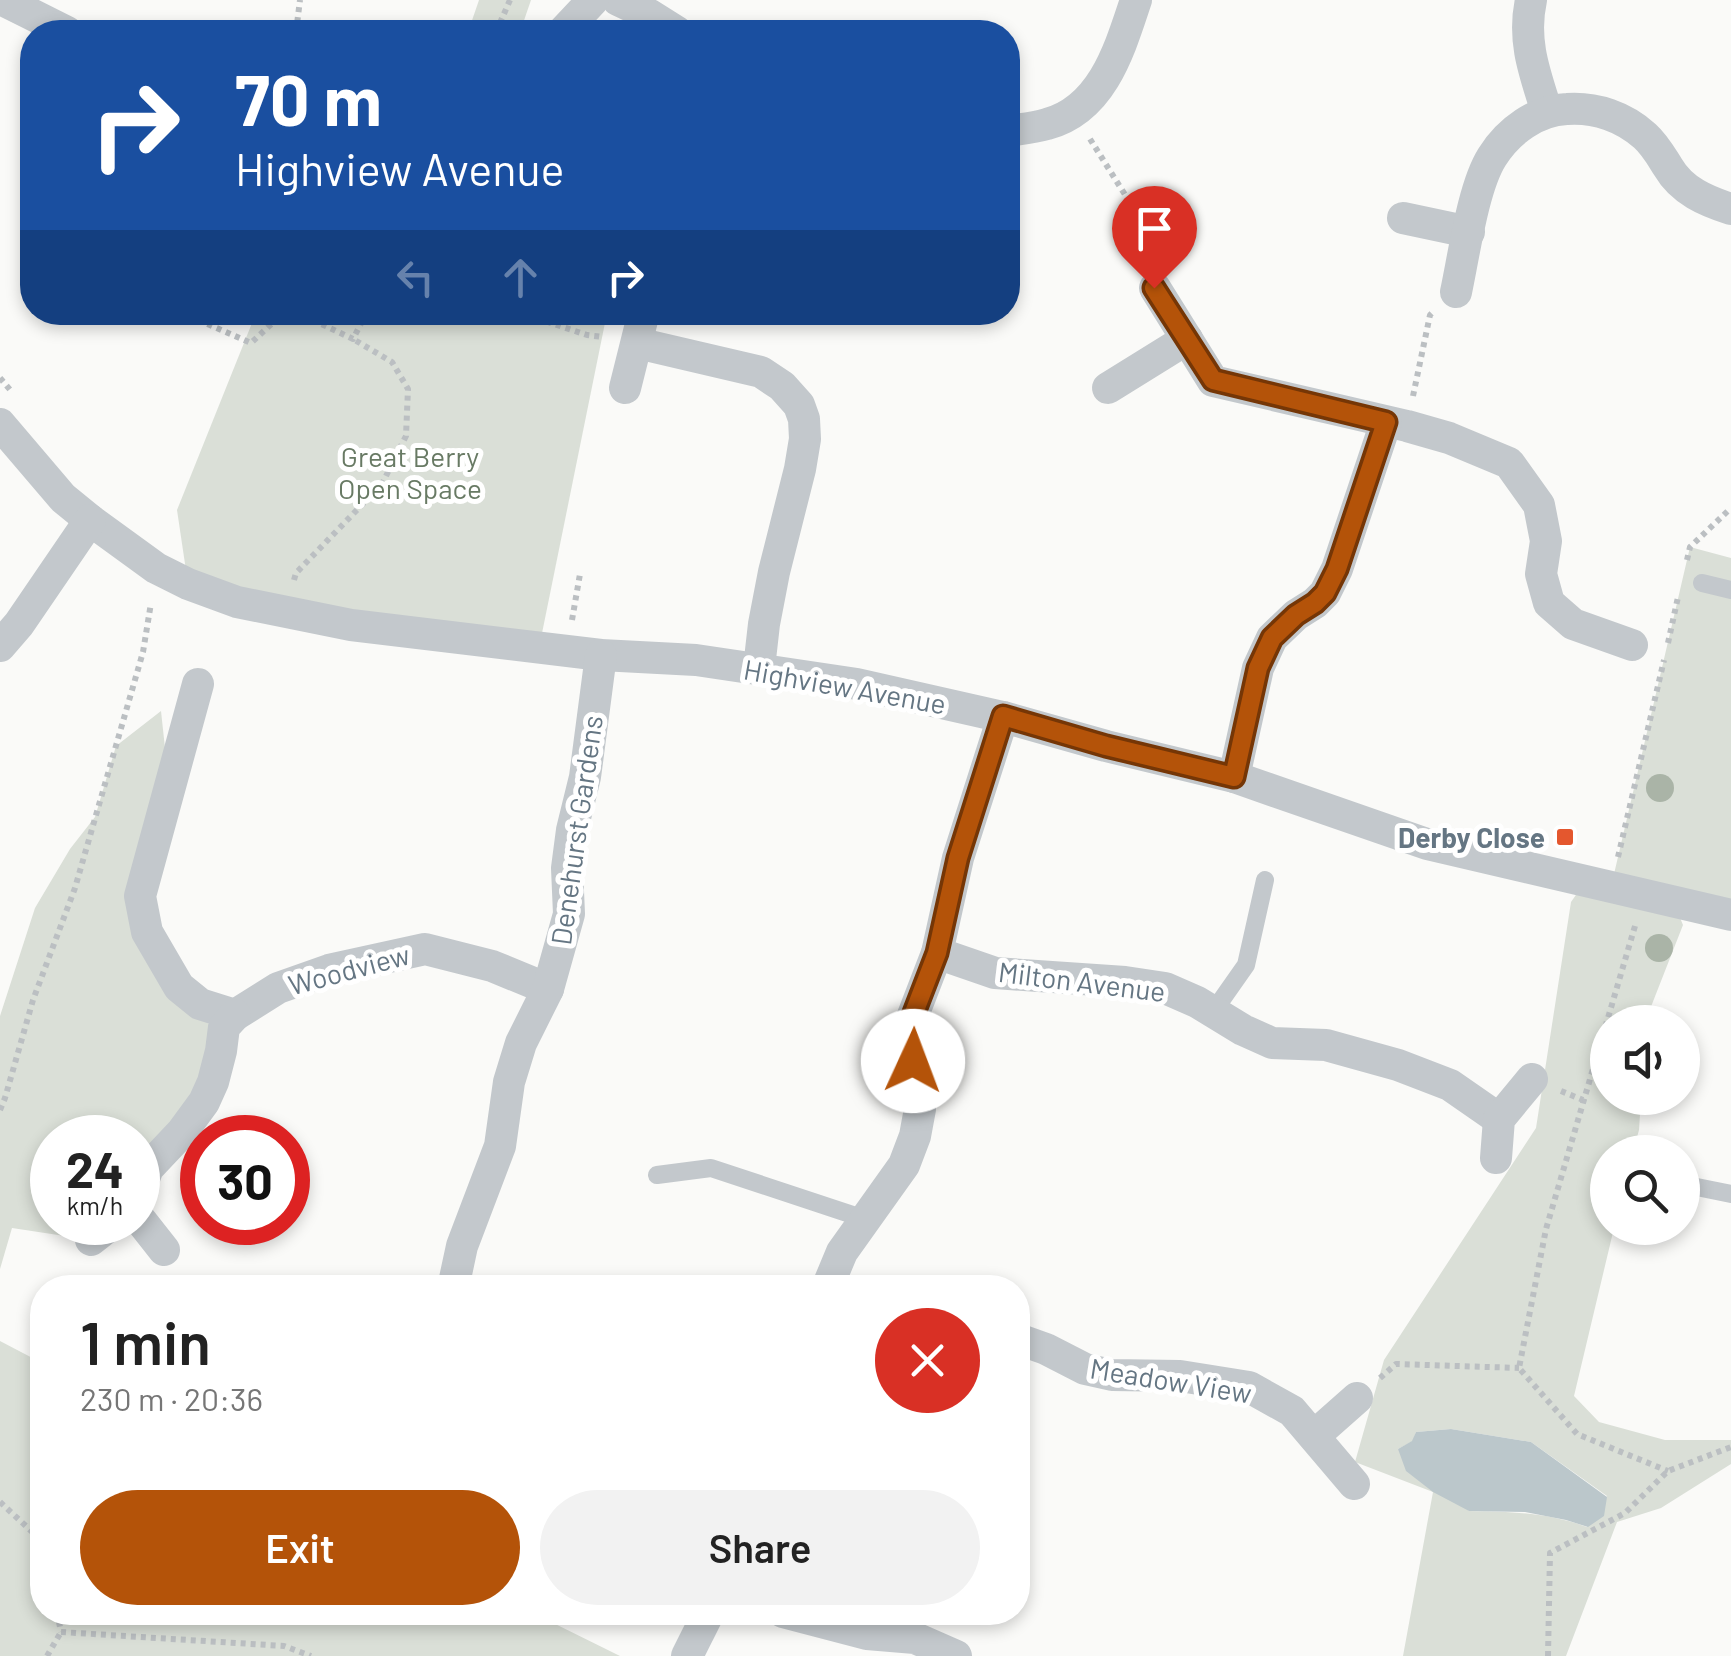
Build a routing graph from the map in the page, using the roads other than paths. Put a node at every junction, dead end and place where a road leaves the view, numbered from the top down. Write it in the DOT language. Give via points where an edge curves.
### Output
graph roads {
  1 [pos="4,0"];
  2 [pos="594,0"];
  3 [pos="618,0"];
  4 [pos="1136,0"];
  5 [pos="1531,0"];
  6 [pos="46,20"];
  7 [pos="575,20"];
  8 [pos="658,20"];
  9 [pos="1547,112"];
  10 [pos="1020,129"];
  11 [pos="1731,209"];
  12 [pos="1403,218"];
  13 [pos="1469,232"];
  14 [pos="1154,288"];
  15 [pos="1456,292"];
  16 [pos="641,328"];
  17 [pos="1187,339"];
  18 [pos="625,388"];
  19 [pos="1108,388"];
  20 [pos="0,424"];
  21 [pos="1397,424"];
  22 [pos="90,520"];
  23 [pos="1702,583"];
  24 [pos="1731,590"];
  25 [pos="1632,645"];
  26 [pos="0,646"];
  27 [pos="601,655"];
  28 [pos="759,668"];
  29 [pos="198,684"];
  30 [pos="1003,716"];
  31 [pos="1234,777"];
  32 [pos="1266,880"];
  33 [pos="1731,915"];
  34 [pos="937,953"];
  35 [pos="548,989"];
  36 [pos="1213,1012"];
  37 [pos="235,1015"];
  38 [pos="1532,1080"];
  39 [pos="1500,1118"];
  40 [pos="160,1155"];
  41 [pos="1496,1158"];
  42 [pos="657,1175"];
  43 [pos="1700,1188"];
  44 [pos="1731,1194"];
  45 [pos="865,1219"];
  46 [pos="160,1245"];
  47 [pos="164,1250"];
  48 [pos="455,1275"];
  49 [pos="841,1275"];
  50 [pos="1030,1344"];
  51 [pos="1357,1398"];
  52 [pos="1314,1436"];
  53 [pos="1354,1484"];
  54 [pos="702,1625"];
  55 [pos="833,1625"];
  56 [pos="687,1656"];
  57 [pos="956,1656"];
  1 -- 6 [label="street"];
  2 -- 7 [label="street"];
  3 -- 8 [label="street"];
  4 -- 10 [label="street" via="1117,58 1097,91 1050,124"];
  5 -- 9 [label="street" via="1526,34"];
  9 -- 11 [label="street" via="1578,108 1626,123 1646,136 1683,186"];
  9 -- 13 [label="street" via="1527,121 1490,159"];
  12 -- 13 [label="street"];
  13 -- 15 [label="street"];
  14 -- 17 [label="street"];
  16 -- 18 [label="street"];
  16 -- 28 [label="street" via="761,372 782,386 804,419 806,439"];
  17 -- 19 [label="street"];
  17 -- 21 [label="street" via="1213,380"];
  20 -- 22 [label="street, Highview Avenue" via="62,498"];
  21 -- 25 [label="street" via="1509,463 1539,504 1548,603 1574,624"];
  21 -- 31 [label="street" via="1325,593 1272,638 1258,668"];
  22 -- 26 [label="street"];
  22 -- 27 [label="street, Highview Avenue" via="156,568 237,602 351,625"];
  23 -- 24 [label="lane"];
  27 -- 28 [label="street, Highview Avenue"];
  27 -- 35 [label="street, Denehurst Gardens" via="567,868 569,914"];
  28 -- 30 [label="street, Highview Avenue"];
  29 -- 37 [label="street" via="140,896 147,932 179,987 200,1004"];
  30 -- 31 [label="street, Highview Avenue"];
  30 -- 34 [label="street" via="958,858"];
  31 -- 33 [label="street, Highview Avenue" via="1427,844"];
  32 -- 36 [label="lane" via="1246,965"];
  34 -- 36 [label="street, Milton Avenue" via="995,973 1165,988"];
  34 -- 45 [label="street" via="912,1018 920,1109 915,1136 904,1165"];
  35 -- 37 [label="street, Woodview" via="425,949 329,970 278,988"];
  35 -- 48 [label="street, Denehurst Gardens" via="517,1056 500,1146"];
  36 -- 39 [label="street, Milton Avenue" via="1272,1042 1326,1045 1398,1065 1450,1085"];
  37 -- 40 [label="street" via="224,1027 204,1102"];
  38 -- 39 [label="street"];
  39 -- 41 [label="street"];
  42 -- 45 [label="lane" via="711,1168"];
  43 -- 44 [label="lane"];
  45 -- 49 [label="street" via="842,1252"];
  46 -- 47 [label="street"];
  50 -- 52 [label="street, Meadow View" via="1112,1375 1249,1387 1292,1411"];
  51 -- 52 [label="street"];
  52 -- 53 [label="street, Meadow View"];
  54 -- 56 [label="street"];
  55 -- 57 [label="street" via="915,1638"];
}
